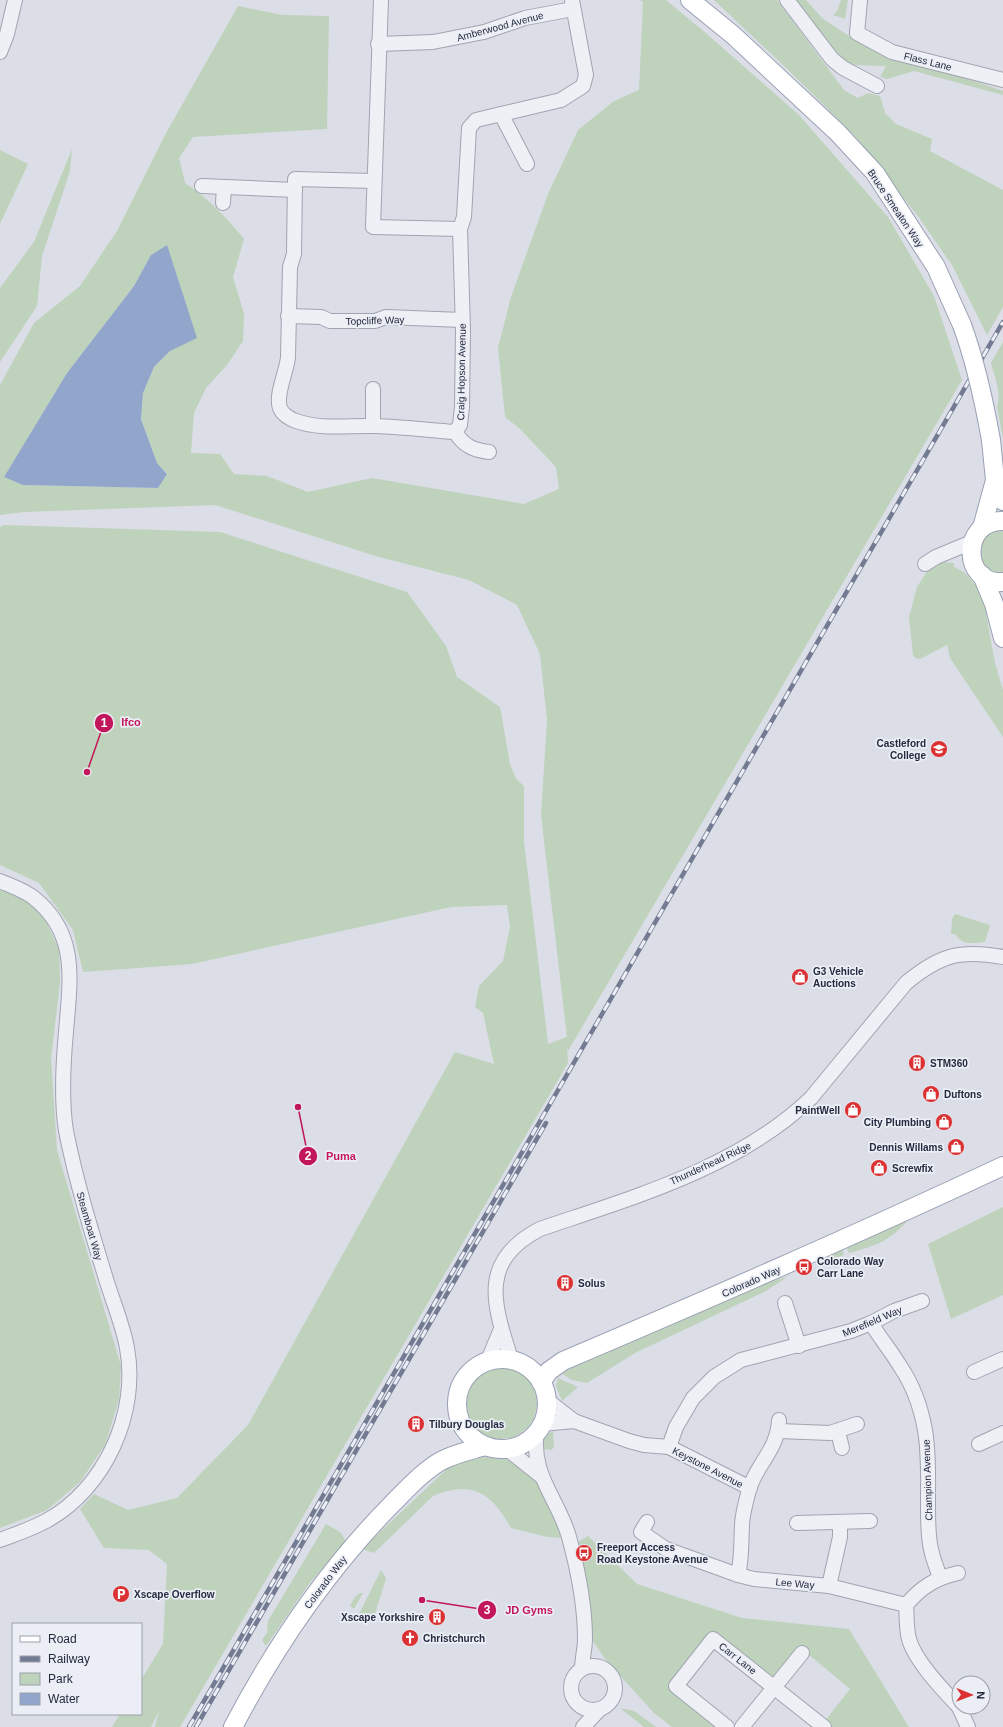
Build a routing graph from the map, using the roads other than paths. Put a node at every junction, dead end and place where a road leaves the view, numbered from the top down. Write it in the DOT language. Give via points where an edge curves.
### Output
graph roads {
  1 [pos="15,0"];
  2 [pos="380,0"];
  3 [pos="690,0"];
  4 [pos="787,0"];
  5 [pos="860,0"];
  6 [pos="573,4"];
  7 [pos="379,40"];
  8 [pos="0,52"];
  9 [pos="1003,80"];
  10 [pos="877,86"];
  11 [pos="501,114"];
  12 [pos="527,164"];
  13 [pos="374,181"];
  14 [pos="202,186"];
  15 [pos="224,187"];
  16 [pos="295,190"];
  17 [pos="223,203"];
  18 [pos="460,229"];
  19 [pos="288,316"];
  20 [pos="462,320"];
  21 [pos="373,389"];
  22 [pos="373,426"];
  23 [pos="455,432"];
  24 [pos="490,452"];
  25 [pos="995,480"];
  26 [pos="1003,501"];
  27 [pos="1003,521"];
  28 [pos="975,543"];
  29 [pos="925,564"];
  30 [pos="982,575"];
  31 [pos="1003,582"];
  32 [pos="1003,638"];
  33 [pos="0,880"];
  34 [pos="1003,957"];
  35 [pos="1003,1166"];
  36 [pos="922,1301"];
  37 [pos="786,1303"];
  38 [pos="871,1323"];
  39 [pos="501,1329"];
  40 [pos="799,1346"];
  41 [pos="1003,1359"];
  42 [pos="488,1360"];
  43 [pos="514,1360"];
  44 [pos="563,1361"];
  45 [pos="974,1372"];
  46 [pos="541,1382"];
  47 [pos="547,1400"];
  48 [pos="574,1420"];
  49 [pos="461,1424"];
  50 [pos="856,1424"];
  51 [pos="540,1428"];
  52 [pos="838,1432"];
  53 [pos="1003,1433"];
  54 [pos="979,1444"];
  55 [pos="486,1446"];
  56 [pos="669,1447"];
  57 [pos="842,1448"];
  58 [pos="507,1449"];
  59 [pos="444,1459"];
  60 [pos="541,1476"];
  61 [pos="750,1488"];
  62 [pos="870,1521"];
  63 [pos="647,1522"];
  64 [pos="797,1523"];
  65 [pos="840,1523"];
  66 [pos="0,1540"];
  67 [pos="958,1573"];
  68 [pos="738,1575"];
  69 [pos="940,1577"];
  70 [pos="829,1586"];
  71 [pos="906,1605"];
  72 [pos="585,1640"];
  73 [pos="802,1653"];
  74 [pos="599,1667"];
  75 [pos="582,1669"];
  76 [pos="774,1687"];
  77 [pos="951,1698"];
  78 [pos="577,1704"];
  79 [pos="600,1709"];
  80 [pos="963,1715"];
  81 [pos="234,1727"];
  82 [pos="581,1727"];
  83 [pos="727,1727"];
  84 [pos="742,1727"];
  85 [pos="824,1727"];
  86 [pos="968,1727"];
  1 -- 8 [label="street"];
  2 -- 7 [label="street"];
  3 -- 25 [label="main road, Bruce Smeaton Way, bridge" via="733,35 838,133 875,173 936,267 974,356 991,440"];
  4 -- 10 [label="street" via="832,59 843,68"];
  5 -- 9 [label="street, Flass Lane" via="857,34 892,52"];
  6 -- 7 [label="street, Amberwood Avenue" via="484,32 433,42"];
  6 -- 11 [label="street, Craig Hopson Avenue" via="586,75 583,86 561,100"];
  7 -- 13 [label="street"];
  11 -- 12 [label="street"];
  11 -- 18 [label="street, Craig Hopson Avenue" via="476,120 469,128 464,217"];
  13 -- 16 [label="street" via="296,179"];
  13 -- 18 [label="street" via="373,227"];
  14 -- 15 [label="street"];
  15 -- 16 [label="street"];
  15 -- 17 [label="street"];
  16 -- 19 [label="street, Craig Hopson Avenue" via="294,254 290,267"];
  18 -- 20 [label="street, Craig Hopson Avenue"];
  19 -- 20 [label="street, Topcliffe Way" via="321,317 330,321 375,321 386,317"];
  19 -- 22 [label="street, Craig Hopson Avenue" via="287,369 278,400 282,413 294,421 327,427"];
  20 -- 23 [label="street, Craig Hopson Avenue" via="462,408 460,426"];
  21 -- 22 [label="street"];
  22 -- 23 [label="street, Craig Hopson Avenue"];
  23 -- 24 [label="street" via="467,447"];
  25 -- 26 [label="main road, Bruce Smeaton Way"];
  25 -- 28 [label="main road, Bruce Smeaton Way"];
  27 -- 28 [label="main road" via="990,523"];
  28 -- 29 [label="street" via="962,555 948,552"];
  28 -- 30 [label="main road"];
  30 -- 31 [label="main road" via="990,580"];
  30 -- 32 [label="main road" via="994,604"];
  33 -- 66 [label="street, Steamboat Way" via="33,898 47,911 58,926 67,950 71,983 63,1078 66,1127 84,1209 122,1330 129,1368 129,1389 118,1436 98,1474 70,1504 48,1520"];
  34 -- 39 [label="street, Thunderhead Ridge" via="979,953 960,954 941,959 924,968 906,983 811,1098 759,1140 671,1182 524,1237 502,1260 496,1277"];
  35 -- 44 [label="main road, Colorado Way" via="740,1286"];
  36 -- 38 [label="street, Merefield Way" via="894,1310"];
  37 -- 40 [label="street"];
  38 -- 40 [label="street, Merefield Way"];
  38 -- 69 [label="street, Champion Avenue" via="901,1366 920,1409 929,1467 928,1536 932,1557"];
  39 -- 42 [label="street"];
  39 -- 43 [label="street, Thunderhead Ridge"];
  40 -- 56 [label="street, Merefield Way" via="741,1360 714,1377 691,1401 676,1427"];
  41 -- 45 [label="street"];
  42 -- 43 [label="main road"];
  42 -- 49 [label="main road" via="467,1374 460,1386 457,1412"];
  43 -- 44 [label="main road, Colorado Way" via="537,1364"];
  43 -- 46 [label="main road" via="536,1374"];
  44 -- 46 [label="main road, Colorado Way" via="549,1371"];
  46 -- 47 [label="main road"];
  47 -- 48 [label="street, Keystone Avenue"];
  47 -- 51 [label="main road"];
  48 -- 51 [label="street, Keystone Avenue"];
  48 -- 56 [label="street, Keystone Avenue" via="629,1441"];
  49 -- 55 [label="main road" via="470,1436"];
  49 -- 59 [label="main road, Colorado Way" via="457,1440"];
  50 -- 52 [label="street, Keystone Avenue"];
  51 -- 58 [label="main road" via="527,1441"];
  51 -- 60 [label="street" via="535,1445"];
  52 -- 57 [label="street"];
  52 -- 61 [label="street, Keystone Avenue" via="810,1432 779,1426 772,1447"];
  53 -- 54 [label="street"];
  55 -- 58 [label="main road"];
  55 -- 59 [label="main road, Colorado Way"];
  56 -- 61 [label="street, Keystone Avenue"];
  58 -- 60 [label="street"];
  59 -- 81 [label="main road, Colorado Way" via="412,1483 340,1561 274,1652"];
  60 -- 72 [label="street" via="554,1498 569,1535 578,1573"];
  61 -- 68 [label="street, Keystone Avenue" via="742,1524 742,1558"];
  62 -- 65 [label="street"];
  63 -- 68 [label="street, Lee Way" via="641,1532 666,1549"];
  64 -- 65 [label="street"];
  65 -- 70 [label="street" via="840,1538"];
  67 -- 69 [label="street"];
  68 -- 70 [label="street, Lee Way" via="754,1579"];
  69 -- 71 [label="street" via="913,1596"];
  70 -- 71 [label="street, Lee Way"];
  71 -- 77 [label="street" via="908,1639 933,1678"];
  72 -- 74 [label="street"];
  72 -- 75 [label="street"];
  73 -- 76 [label="street"];
  74 -- 75 [label="street"];
  74 -- 79 [label="street" via="611,1676 614,1687 613,1698"];
  75 -- 78 [label="street" via="573,1679 571,1688"];
  76 -- 83 [label="street, Carr Lane" via="713,1639 676,1686"];
  76 -- 84 [label="street"];
  76 -- 85 [label="street, Carr Lane"];
  78 -- 79 [label="street" via="588,1710"];
  78 -- 82 [label="street" via="581,1715"];
  79 -- 82 [label="street"];
  80 -- 86 [label="street"];
}
